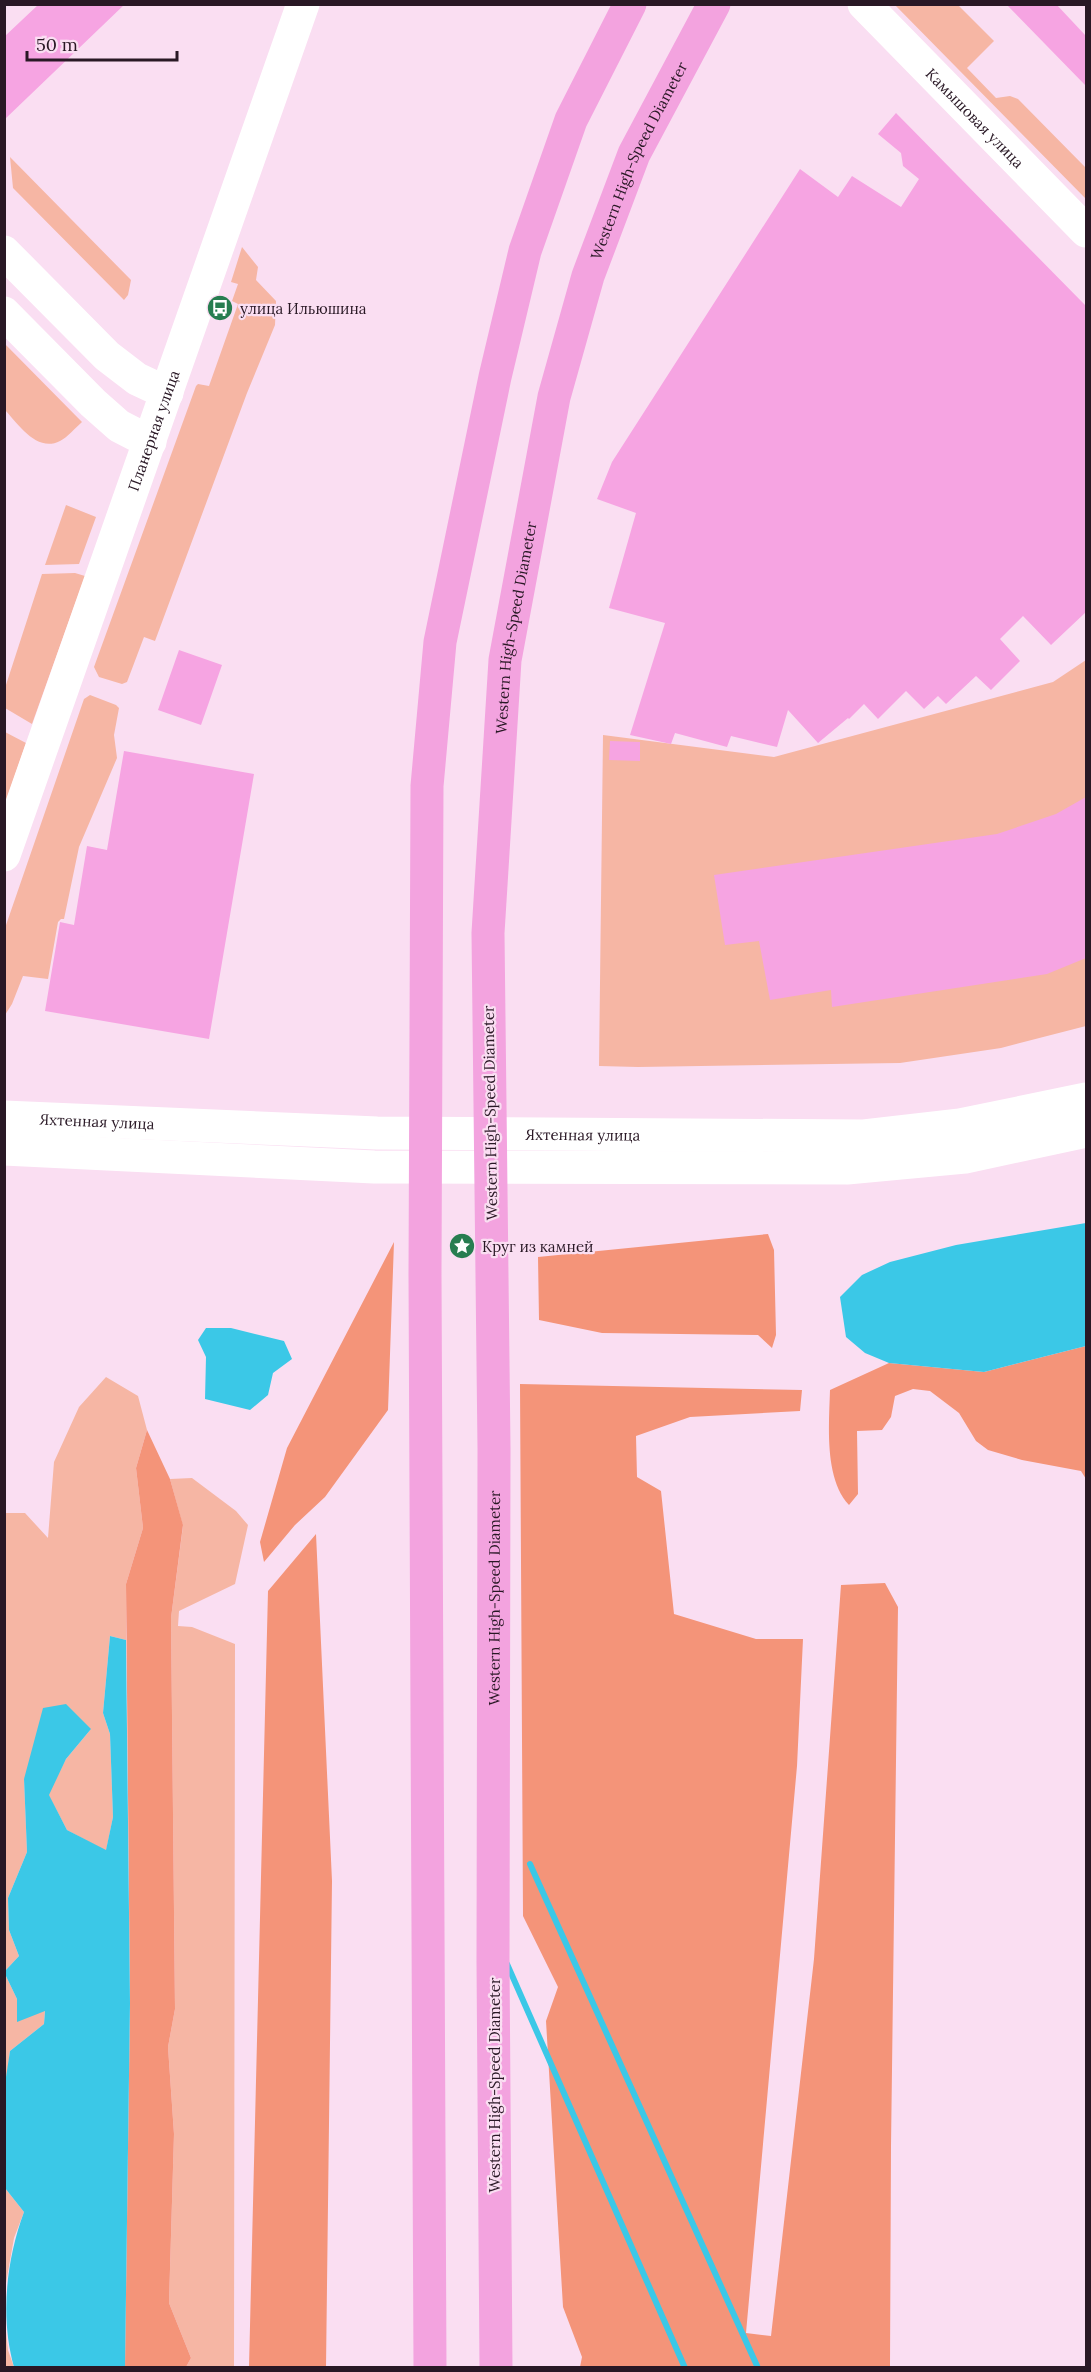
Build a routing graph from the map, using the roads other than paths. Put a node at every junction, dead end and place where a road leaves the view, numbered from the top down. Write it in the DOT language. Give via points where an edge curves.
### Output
graph roads {
  1 [pos="303,4"];
  2 [pos="630,4"];
  3 [pos="714,4"];
  4 [pos="864,4"];
  5 [pos="1086,231"];
  6 [pos="4,252"];
  7 [pos="4,314"];
  8 [pos="167,393"];
  9 [pos="150,442"];
  10 [pos="4,855"];
  11 [pos="1086,1099"];
  12 [pos="6,1116"];
  13 [pos="1086,1131"];
  14 [pos="4,1149"];
  15 [pos="430,2367"];
  16 [pos="496,2367"];
  1 -- 8 [label="main road, Планерная улица"];
  2 -- 15 [label="highway" via="571,120 525,251 440,642 427,786"];
  3 -- 16 [label="highway, Western High-Speed Diameter" via="634,154 588,276 554,397 505,660 488,933 494,1448"];
  4 -- 5 [label="main road, Камышовая улица"];
  6 -- 8 [label="main road" via="107,356 137,379"];
  7 -- 9 [label="main road" via="119,426"];
  8 -- 9 [label="main road, Планерная улица"];
  9 -- 10 [label="main road, Планерная улица"];
  11 -- 12 [label="main road, Яхтенная улица" via="960,1125 864,1136 377,1133"];
  13 -- 14 [label="main road" via="965,1157 847,1168 374,1167"];
}
